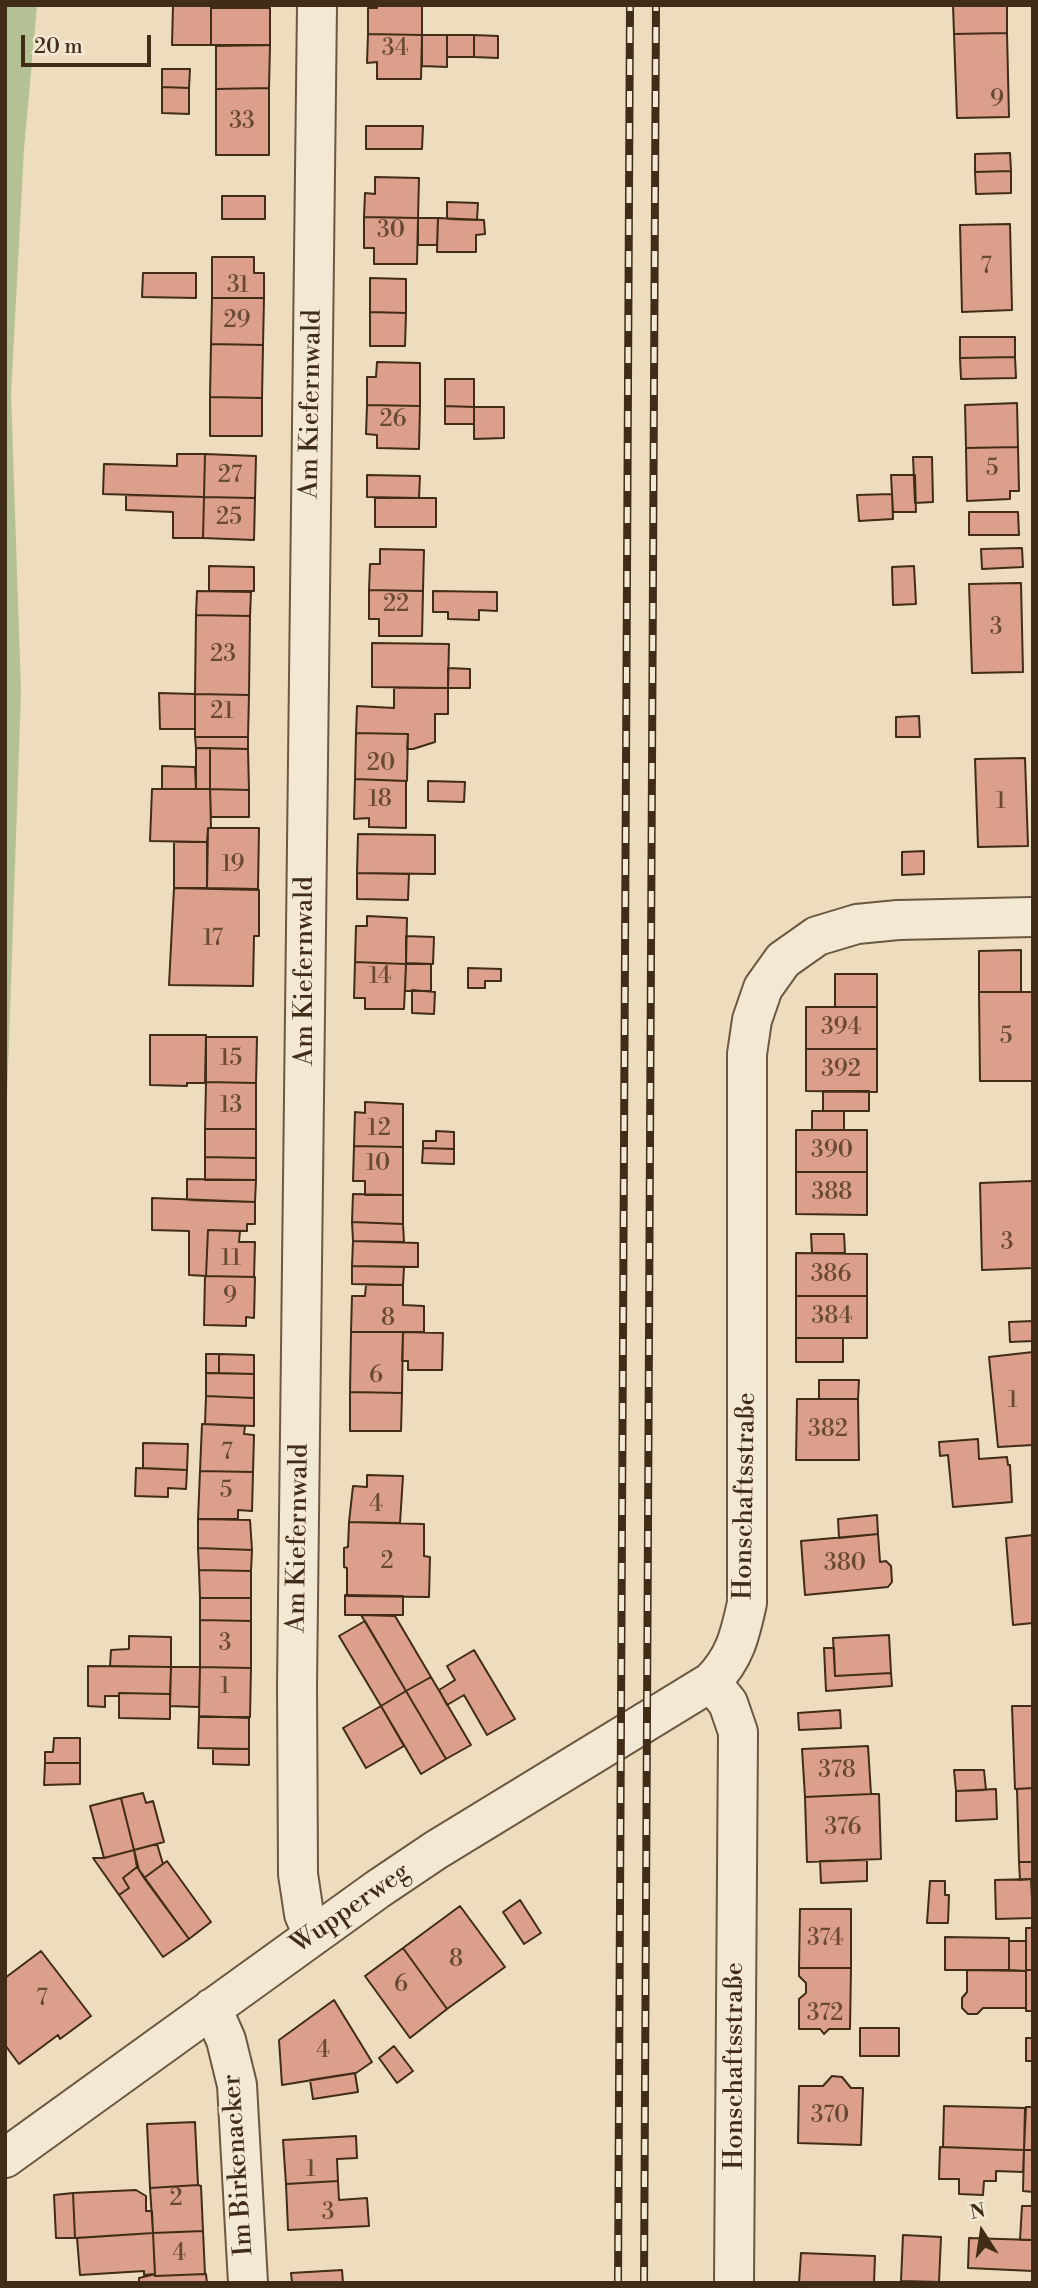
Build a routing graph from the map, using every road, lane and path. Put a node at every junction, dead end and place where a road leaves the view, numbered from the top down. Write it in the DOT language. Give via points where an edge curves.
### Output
graph roads {
  1 [pos="317,5"];
  2 [pos="1033,918"];
  3 [pos="710,1682"];
  4 [pos="313,1936"];
  5 [pos="212,2008"];
  6 [pos="5,2158"];
  7 [pos="248,2283"];
  8 [pos="734,2283"];
  1 -- 4 [label="street, Am Kiefernwald" via="297,1684 298,1874 304,1914"];
  2 -- 3 [label="street, Honschaftsstraße" via="858,924 817,936 783,960 762,988 747,1054 747,1603 739,1641 723,1670"];
  3 -- 4 [label="street, Wupperweg" via="436,1850"];
  3 -- 8 [label="street, Honschaftsstraße" via="727,1703 738,1732"];
  4 -- 5 [label="street, Wupperweg"];
  5 -- 6 [label="street, Wupperweg"];
  5 -- 7 [label="street, Im Birkenacker" via="237,2085"];
}
